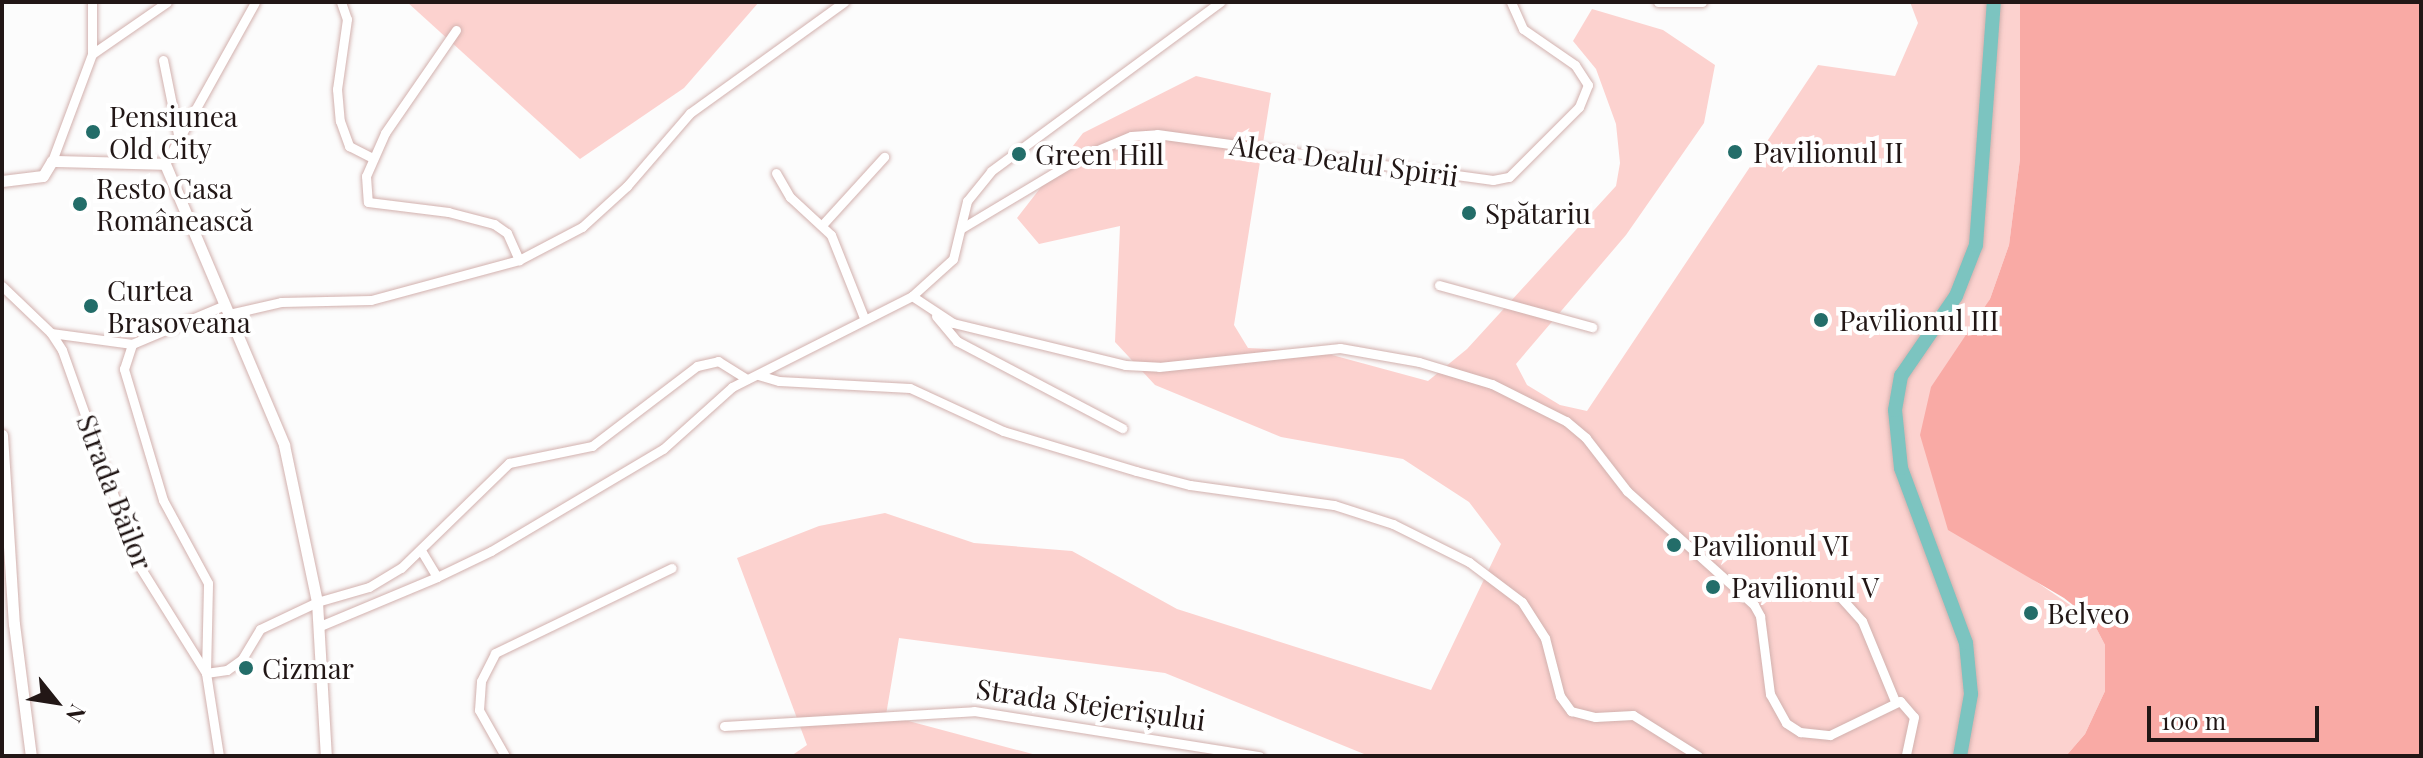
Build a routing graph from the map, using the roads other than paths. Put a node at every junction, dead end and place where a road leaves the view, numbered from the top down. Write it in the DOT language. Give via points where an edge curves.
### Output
graph roads {
  1 [pos="92,2"];
  2 [pos="167,2"];
  3 [pos="255,2"];
  4 [pos="341,2"];
  5 [pos="844,2"];
  6 [pos="1220,2"];
  7 [pos="1511,2"];
  8 [pos="1658,2"];
  9 [pos="1702,2"];
  10 [pos="1994,2"];
  11 [pos="456,30"];
  12 [pos="92,54"];
  13 [pos="163,60"];
  14 [pos="179,139"];
  15 [pos="884,157"];
  16 [pos="373,158"];
  17 [pos="52,161"];
  18 [pos="165,164"];
  19 [pos="776,173"];
  20 [pos="2,181"];
  21 [pos="823,224"];
  22 [pos="962,228"];
  23 [pos="519,260"];
  24 [pos="1439,285"];
  25 [pos="2,286"];
  26 [pos="912,296"];
  27 [pos="227,310"];
  28 [pos="932,310"];
  29 [pos="864,318"];
  30 [pos="1592,327"];
  31 [pos="51,333"];
  32 [pos="132,344"];
  33 [pos="758,375"];
  34 [pos="747,379"];
  35 [pos="1122,428"];
  36 [pos="2,435"];
  37 [pos="5,516"];
  38 [pos="422,552"];
  39 [pos="672,568"];
  40 [pos="437,577"];
  41 [pos="1834,590"];
  42 [pos="317,602"];
  43 [pos="8,624"];
  44 [pos="320,626"];
  45 [pos="206,673"];
  46 [pos="1895,701"];
  47 [pos="724,726"];
  48 [pos="31,756"];
  49 [pos="219,756"];
  50 [pos="326,756"];
  51 [pos="505,756"];
  52 [pos="1259,756"];
  53 [pos="1698,756"];
  54 [pos="1906,756"];
  55 [pos="1960,756"];
  1 -- 12 [label="street"];
  2 -- 12 [label="street"];
  3 -- 14 [label="street"];
  4 -- 16 [label="street" via="347,19 337,89 340,121 349,146"];
  5 -- 23 [label="street" via="690,113 627,186 582,227"];
  6 -- 22 [label="street" via="991,171 967,201"];
  7 -- 22 [label="street, Aleea Dealul Spirii" via="1523,29 1575,65 1588,85 1579,107 1509,177 1493,180 1157,134 1131,136 1079,158"];
  8 -- 9 [label="street"];
  10 -- 55 [label="main road" via="1976,245 1956,296 1901,376 1895,410 1901,468 1966,643 1971,694"];
  11 -- 16 [label="street"];
  12 -- 17 [label="street"];
  13 -- 14 [label="street"];
  14 -- 18 [label="street"];
  15 -- 21 [label="street"];
  16 -- 23 [label="street" via="365,192 372,206 427,208 494,224 507,233"];
  17 -- 18 [label="street"];
  17 -- 20 [label="street" via="43,176"];
  18 -- 27 [label="street"];
  19 -- 21 [label="street" via="790,197"];
  21 -- 29 [label="street"];
  22 -- 26 [label="street" via="953,259"];
  23 -- 27 [label="street" via="371,300 281,302"];
  24 -- 30 [label="street"];
  25 -- 31 [label="street, Strada Băilor"];
  26 -- 28 [label="street"];
  26 -- 29 [label="street"];
  27 -- 32 [label="street"];
  27 -- 42 [label="street" via="284,445"];
  28 -- 35 [label="street" via="957,341"];
  28 -- 46 [label="street" via="968,328 1125,365 1159,367 1340,348 1419,362 1492,384 1566,421 1627,491 1754,605 1770,694 1786,723 1800,732 1830,735 1859,725"];
  29 -- 33 [label="street"];
  31 -- 32 [label="street"];
  31 -- 45 [label="street, Strada Băilor" via="70,369 138,564"];
  32 -- 45 [label="street" via="126,379 163,500 200,562 210,590"];
  33 -- 34 [label="street"];
  33 -- 53 [label="street" via="779,381 910,388 1003,431 1136,471 1190,485 1334,505 1393,524 1469,562 1522,602 1545,638 1563,705 1587,716 1633,715"];
  34 -- 38 [label="street" via="718,361 697,366 592,446 509,463"];
  34 -- 40 [label="street" via="663,449 599,490"];
  36 -- 37 [label="street"];
  37 -- 43 [label="street"];
  38 -- 40 [label="street"];
  38 -- 42 [label="street" via="369,587"];
  39 -- 51 [label="street" via="495,653 481,681 479,710"];
  40 -- 44 [label="street"];
  41 -- 46 [label="street" via="1862,621"];
  42 -- 44 [label="street"];
  42 -- 45 [label="street" via="254,634 246,654 227,670"];
  43 -- 48 [label="street"];
  44 -- 50 [label="street"];
  45 -- 49 [label="street, Strada Băilor"];
  46 -- 54 [label="street" via="1910,707 1914,717"];
  47 -- 52 [label="street, Strada Stejerișului" via="974,711"];
}
